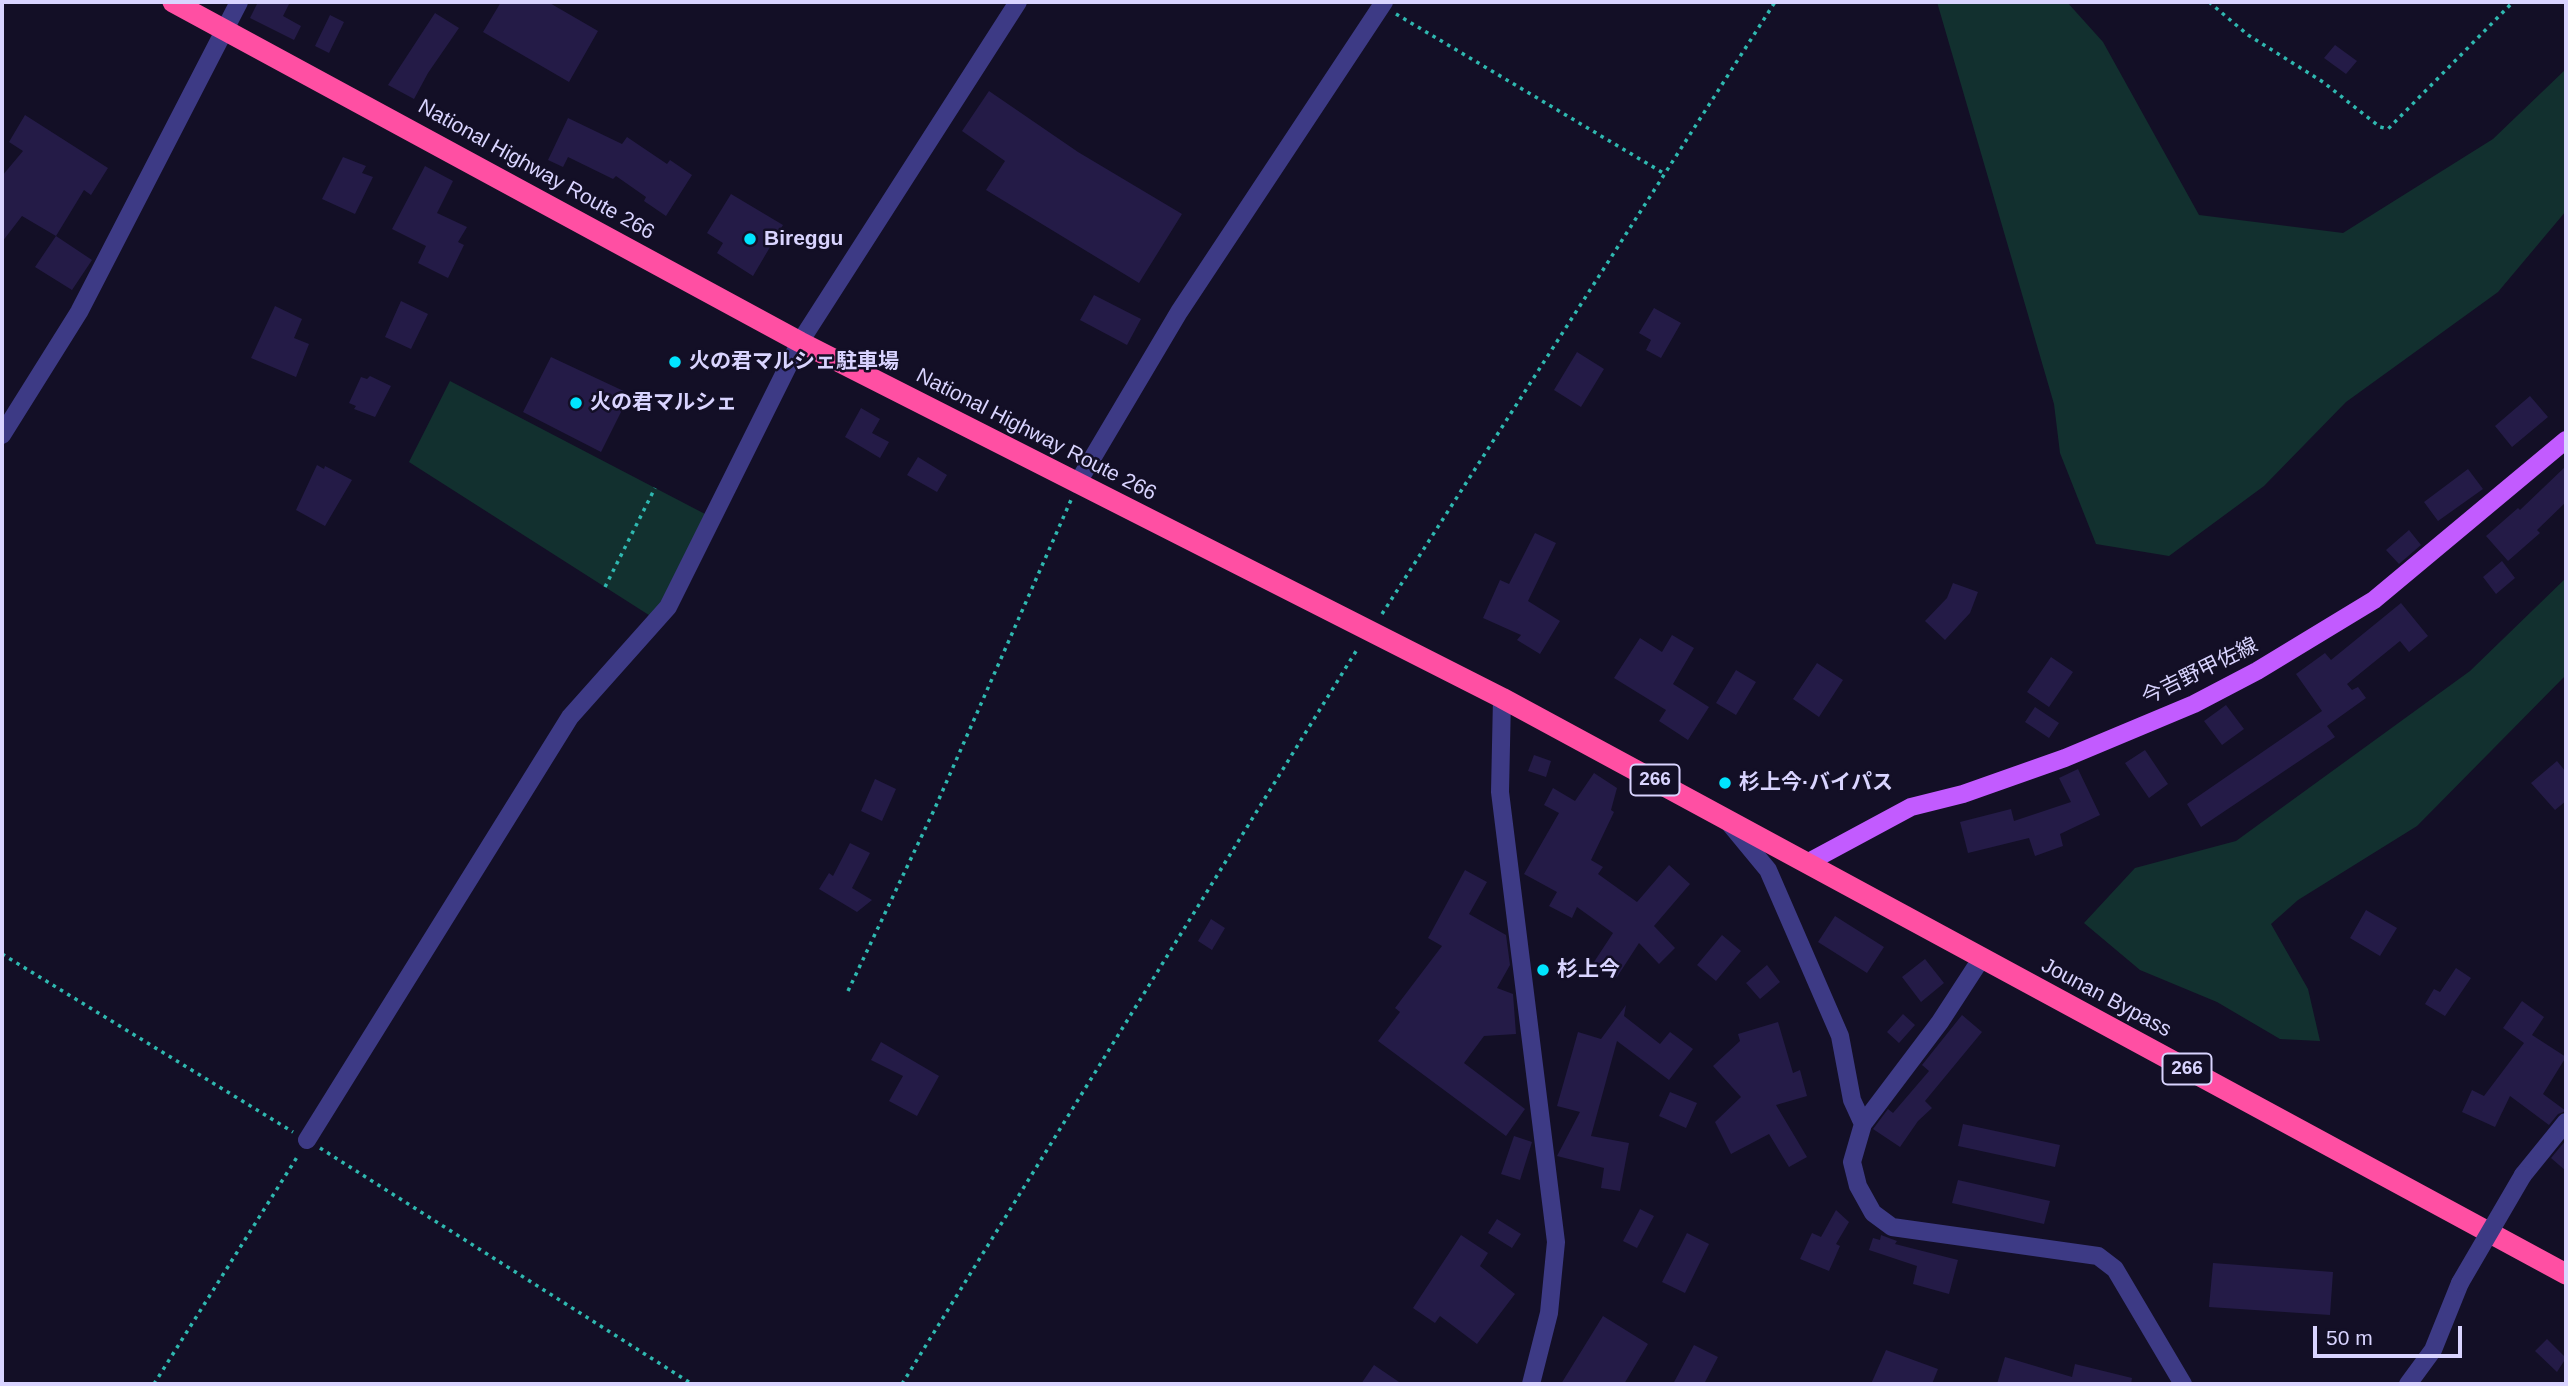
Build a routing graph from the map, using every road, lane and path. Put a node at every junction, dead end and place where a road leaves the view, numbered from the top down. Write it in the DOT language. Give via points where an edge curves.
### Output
graph roads {
  1 [pos="173,2"];
  2 [pos="239,2"];
  3 [pos="1018,2"];
  4 [pos="1775,2"];
  5 [pos="2209,2"];
  6 [pos="2513,2"];
  7 [pos="1383,4"];
  8 [pos="224,28"];
  9 [pos="1665,174"];
  10 [pos="800,342"];
  11 [pos="2,435"];
  12 [pos="2566,440"];
  13 [pos="1077,484"];
  14 [pos="655,488"];
  15 [pos="605,587"];
  16 [pos="1370,630"];
  17 [pos="1502,698"];
  18 [pos="1726,819"];
  19 [pos="1807,863"];
  20 [pos="2,954"];
  21 [pos="1981,958"];
  22 [pos="848,991"];
  23 [pos="2566,1122"];
  24 [pos="1863,1124"];
  25 [pos="307,1140"];
  26 [pos="2566,1274"];
  27 [pos="154,1384"];
  28 [pos="692,1384"];
  29 [pos="902,1384"];
  30 [pos="1531,1384"];
  31 [pos="2183,1384"];
  32 [pos="2408,1384"];
  1 -- 8 [label="highway, National Highway Route 266 / 266"];
  2 -- 8 [label="street"];
  3 -- 10 [label="street"];
  4 -- 9 [label="path"];
  5 -- 6 [label="path" via="2248,35 2388,129"];
  7 -- 9 [label="path"];
  7 -- 13 [label="street" via="1179,312"];
  8 -- 10 [label="highway, National Highway Route 266 / 266"];
  8 -- 11 [label="street" via="79,312"];
  9 -- 16 [label="path"];
  10 -- 13 [label="highway, National Highway Route 266 / 266"];
  10 -- 25 [label="street" via="668,607 570,717"];
  12 -- 19 [label="main road, 今吉野甲佐線" via="2374,600 2257,671 2194,704 2065,758 1964,794 1911,807"];
  13 -- 16 [label="highway, National Highway Route 266 / 266"];
  13 -- 22 [label="path"];
  14 -- 15 [label="path"];
  16 -- 17 [label="highway, National Highway Route 266 / 266"];
  16 -- 29 [label="path"];
  17 -- 18 [label="highway, National Highway Route 266 / 266"];
  17 -- 30 [label="street" via="1500,792 1556,1242 1549,1313"];
  18 -- 19 [label="highway, National Highway Route 266 / 266"];
  18 -- 24 [label="street" via="1768,870 1840,1036 1852,1100"];
  19 -- 21 [label="highway, Jounan Bypass / 266"];
  20 -- 25 [label="path"];
  21 -- 24 [label="street" via="1940,1022"];
  21 -- 26 [label="highway, Jounan Bypass / 266"];
  23 -- 32 [label="street, bridge" via="2522,1175 2460,1283 2433,1350"];
  24 -- 31 [label="street" via="1852,1163 1873,1213 1892,1227 2098,1256 2115,1269"];
  25 -- 27 [label="path"];
  25 -- 28 [label="path"];
}
